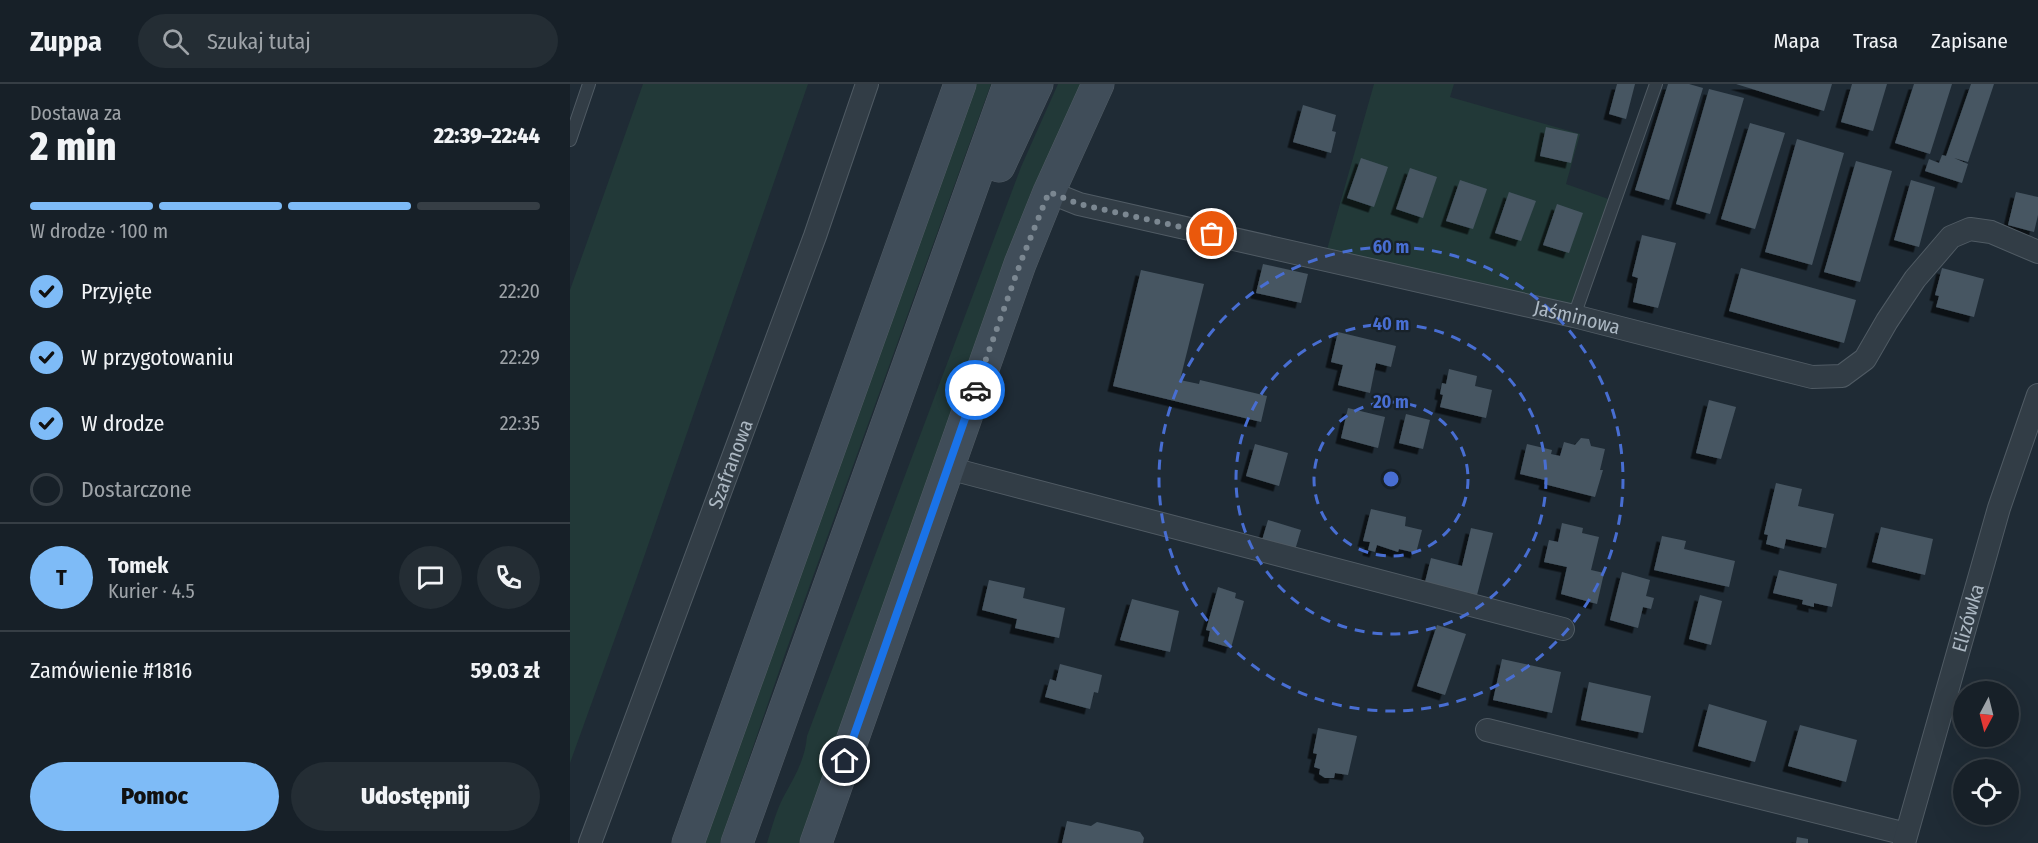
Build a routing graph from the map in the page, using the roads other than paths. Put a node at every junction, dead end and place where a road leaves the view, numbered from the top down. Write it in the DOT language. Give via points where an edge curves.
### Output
graph roads {
  1 [pos="589,84"];
  2 [pos="867,84"];
  3 [pos="960,84"];
  4 [pos="1009,84"];
  5 [pos="1037,84"];
  6 [pos="1098,84"];
  7 [pos="1656,84"];
  8 [pos="570,140"];
  9 [pos="1049,192"];
  10 [pos="948,251"];
  11 [pos="2038,252"];
  12 [pos="1574,316"];
  13 [pos="2036,409"];
  14 [pos="948,468"];
  15 [pos="1563,629"];
  16 [pos="1487,730"];
  17 [pos="1905,839"];
  18 [pos="590,843"];
  19 [pos="688,843"];
  20 [pos="737,843"];
  21 [pos="816,843"];
  1 -- 8 [label="lane"];
  2 -- 18 [label="street, Szafranowa" via="815,236"];
  3 -- 19 [label="main road"];
  4 -- 10 [label="main road"];
  5 -- 10 [label="main road" via="994,177"];
  6 -- 9 [label="main road"];
  7 -- 12 [label="lane"];
  9 -- 12 [label="street, Jaśminowa" via="1079,204"];
  9 -- 14 [label="main road"];
  10 -- 20 [label="main road"];
  11 -- 12 [label="street, Jaśminowa" via="1991,232 1970,229 1951,237 1915,279 1865,359 1842,376 1812,377"];
  13 -- 17 [label="street, Elizówka" via="1999,508"];
  14 -- 15 [label="street"];
  14 -- 21 [label="main road"];
  16 -- 17 [label="street"];
}
